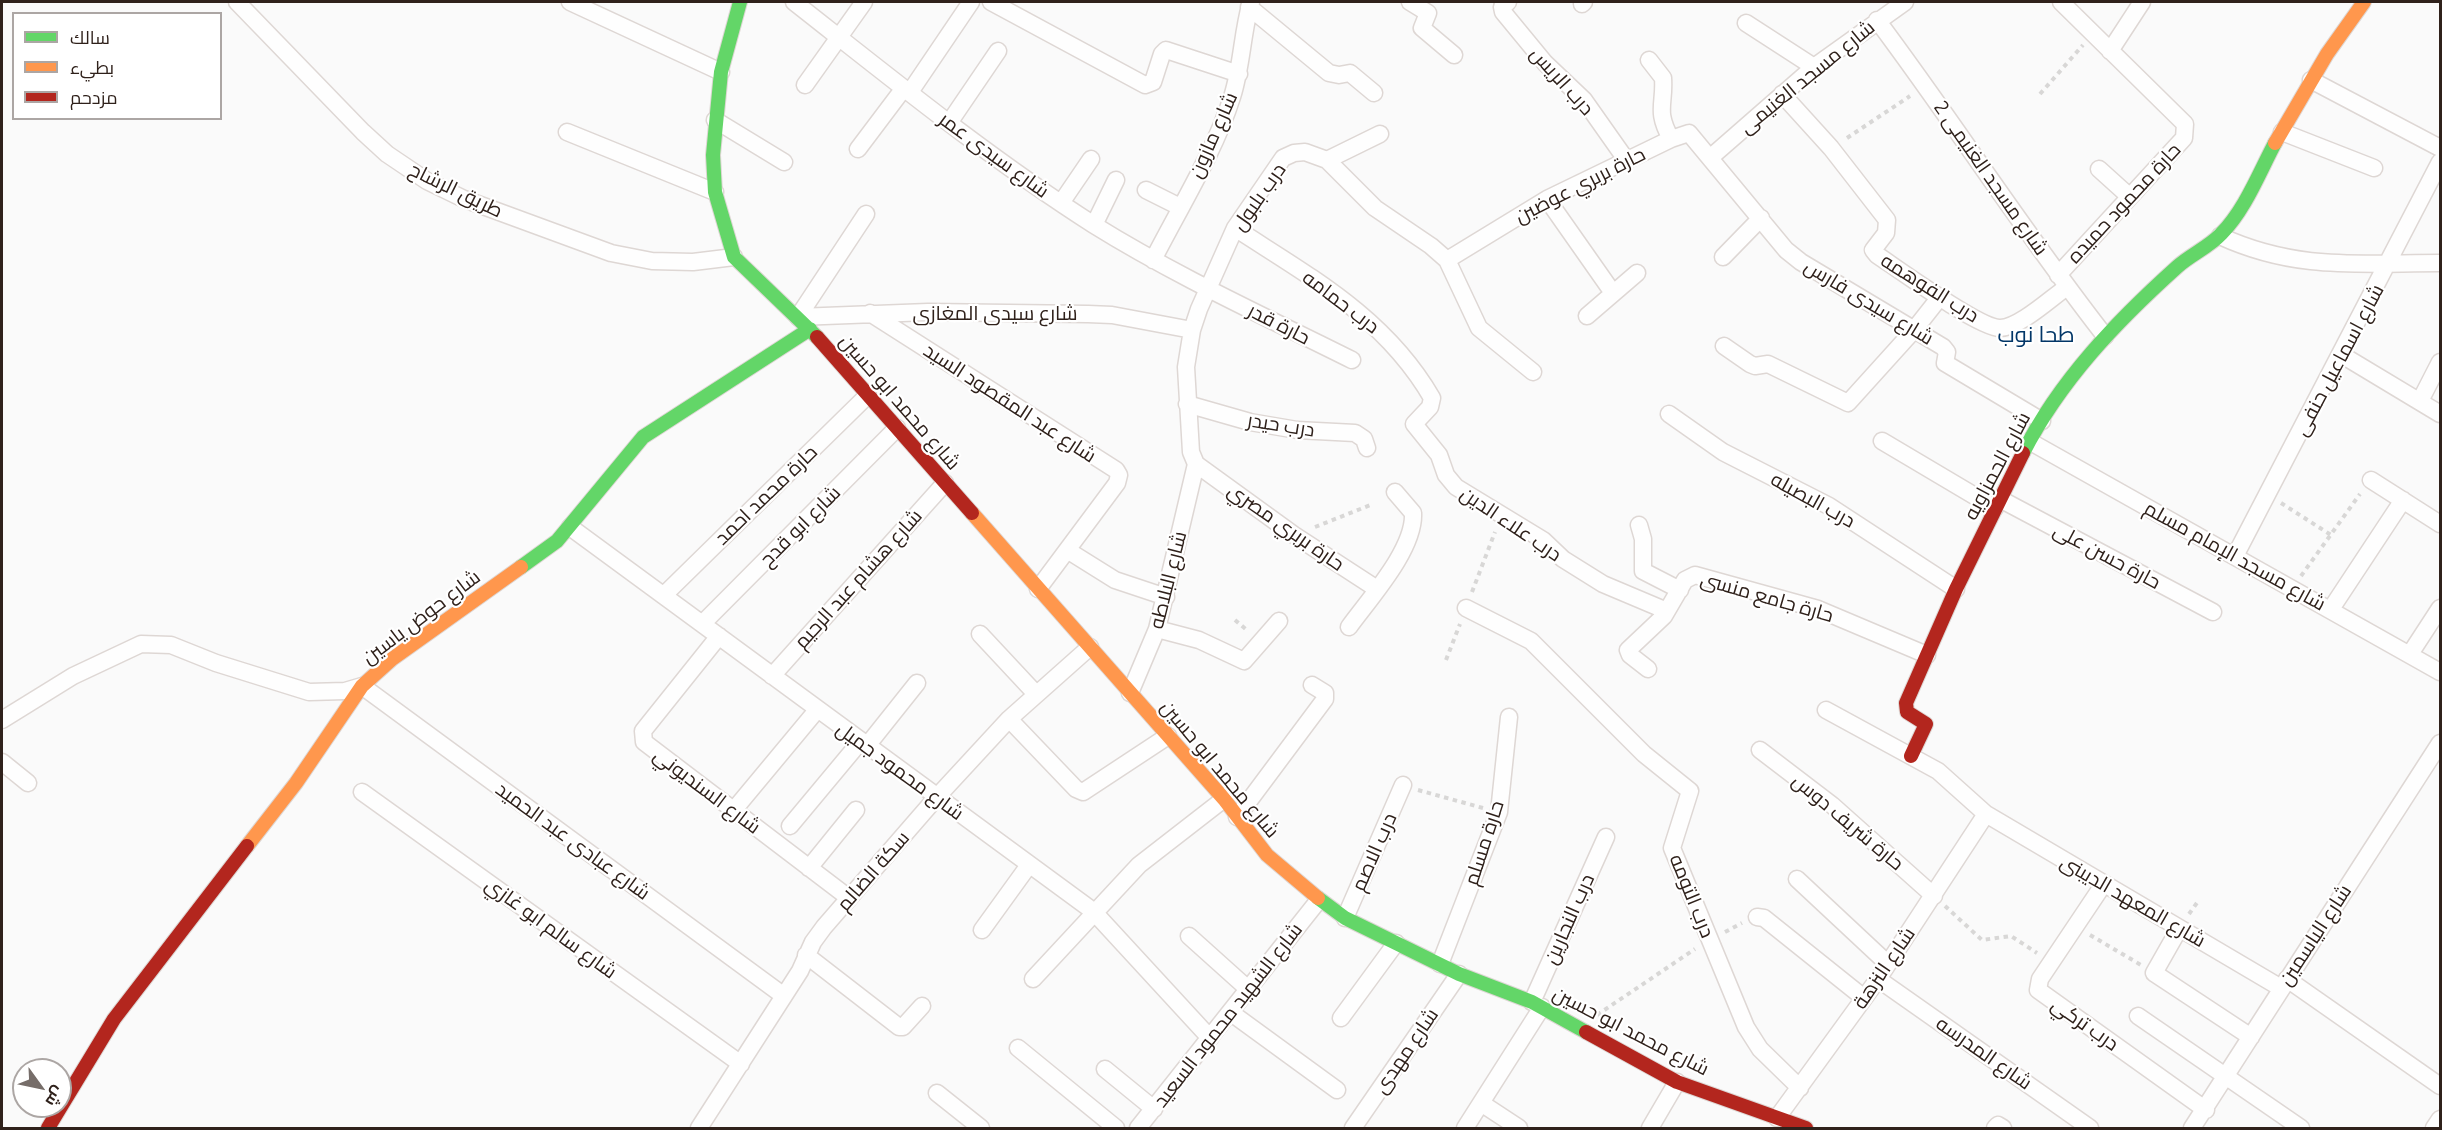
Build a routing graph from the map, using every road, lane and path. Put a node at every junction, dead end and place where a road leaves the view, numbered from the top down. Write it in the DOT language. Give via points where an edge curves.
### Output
graph roads {
  1 [pos="237,2"];
  2 [pos="570,2"];
  3 [pos="740,2"];
  4 [pos="795,2"];
  5 [pos="864,2"];
  6 [pos="971,2"];
  7 [pos="991,2"];
  8 [pos="1410,2"];
  9 [pos="1508,2"];
  10 [pos="1905,2"];
  11 [pos="2061,2"];
  12 [pos="2142,2"];
  13 [pos="2364,2"];
  14 [pos="1250,4"];
  15 [pos="1877,20"];
  16 [pos="1746,23"];
  17 [pos="2093,33"];
  18 [pos="839,37"];
  19 [pos="998,51"];
  20 [pos="2110,51"];
  21 [pos="1455,55"];
  22 [pos="1648,60"];
  23 [pos="1814,67"];
  24 [pos="721,72"];
  25 [pos="1239,74"];
  26 [pos="2311,80"];
  27 [pos="805,85"];
  28 [pos="1926,86"];
  29 [pos="907,90"];
  30 [pos="1374,93"];
  31 [pos="1782,94"];
  32 [pos="2040,94"];
  33 [pos="715,120"];
  34 [pos="949,123"];
  35 [pos="567,132"];
  36 [pos="2282,132"];
  37 [pos="1380,134"];
  38 [pos="1671,139"];
  39 [pos="1831,148"];
  40 [pos="2440,148"];
  41 [pos="858,149"];
  42 [pos="1711,156"];
  43 [pos="1091,159"];
  44 [pos="1327,160"];
  45 [pos="1628,161"];
  46 [pos="783,162"];
  47 [pos="2440,162"];
  48 [pos="2374,168"];
  49 [pos="2099,169"];
  50 [pos="1116,180"];
  51 [pos="1146,190"];
  52 [pos="715,192"];
  53 [pos="2130,197"];
  54 [pos="1547,199"];
  55 [pos="1061,203"];
  56 [pos="1180,207"];
  57 [pos="866,214"];
  58 [pos="1761,218"];
  59 [pos="1094,225"];
  60 [pos="1235,228"];
  61 [pos="2220,236"];
  62 [pos="734,257"];
  63 [pos="1723,257"];
  64 [pos="1153,260"];
  65 [pos="1448,261"];
  66 [pos="2389,263"];
  67 [pos="2440,263"];
  68 [pos="1637,273"];
  69 [pos="2062,281"];
  70 [pos="1207,287"];
  71 [pos="1613,293"];
  72 [pos="1940,297"];
  73 [pos="870,313"];
  74 [pos="1587,316"];
  75 [pos="804,323"];
  76 [pos="1192,330"];
  77 [pos="1914,330"];
  78 [pos="2105,336"];
  79 [pos="1724,346"];
  80 [pos="2342,355"];
  81 [pos="1352,360"];
  82 [pos="2440,362"];
  83 [pos="1533,372"];
  84 [pos="1429,394"];
  85 [pos="868,395"];
  86 [pos="2420,401"];
  87 [pos="1188,404"];
  88 [pos="1669,414"];
  89 [pos="2440,414"];
  90 [pos="2042,421"];
  91 [pos="897,428"];
  92 [pos="1882,441"];
  93 [pos="2029,441"];
  94 [pos="1367,448"];
  95 [pos="1196,464"];
  96 [pos="2371,480"];
  97 [pos="945,483"];
  98 [pos="1395,492"];
  99 [pos="2268,495"];
  100 [pos="2403,500"];
  101 [pos="1998,503"];
  102 [pos="1373,504"];
  103 [pos="1501,516"];
  104 [pos="2440,524"];
  105 [pos="1639,525"];
  106 [pos="570,527"];
  107 [pos="1294,535"];
  108 [pos="2331,535"];
  109 [pos="1067,550"];
  110 [pos="2235,556"];
  111 [pos="2291,588"];
  112 [pos="1038,589"];
  113 [pos="1377,589"];
  114 [pos="1956,589"];
  115 [pos="1680,590"];
  116 [pos="664,595"];
  117 [pos="1166,597"];
  118 [pos="1466,608"];
  119 [pos="2440,608"];
  120 [pos="2331,609"];
  121 [pos="1667,611"];
  122 [pos="2213,612"];
  123 [pos="1279,621"];
  124 [pos="703,623"];
  125 [pos="1349,627"];
  126 [pos="1157,629"];
  127 [pos="980,634"];
  128 [pos="719,636"];
  129 [pos="1090,647"];
  130 [pos="2410,654"];
  131 [pos="1927,655"];
  132 [pos="1446,660"];
  133 [pos="1648,669"];
  134 [pos="2440,672"];
  135 [pos="772,676"];
  136 [pos="917,683"];
  137 [pos="1312,685"];
  138 [pos="362,686"];
  139 [pos="1130,693"];
  140 [pos="1036,694"];
  141 [pos="817,710"];
  142 [pos="1826,710"];
  143 [pos="1509,717"];
  144 [pos="1009,719"];
  145 [pos="2,720"];
  146 [pos="1168,736"];
  147 [pos="863,744"];
  148 [pos="1760,750"];
  149 [pos="2439,750"];
  150 [pos="1911,756"];
  151 [pos="2,762"];
  152 [pos="28,783"];
  153 [pos="1403,785"];
  154 [pos="362,792"];
  155 [pos="936,798"];
  156 [pos="1224,799"];
  157 [pos="856,810"];
  158 [pos="734,811"];
  159 [pos="1498,812"];
  160 [pos="1986,814"];
  161 [pos="1237,817"];
  162 [pos="790,826"];
  163 [pos="1606,837"];
  164 [pos="1029,865"];
  165 [pos="809,868"];
  166 [pos="1797,879"];
  167 [pos="2103,885"];
  168 [pos="1934,896"];
  169 [pos="849,898"];
  170 [pos="1318,901"];
  171 [pos="1093,912"];
  172 [pos="1756,917"];
  173 [pos="1345,918"];
  174 [pos="2075,926"];
  175 [pos="2179,928"];
  176 [pos="982,930"];
  177 [pos="1189,936"];
  178 [pos="1710,939"];
  179 [pos="1396,943"];
  180 [pos="806,955"];
  181 [pos="2051,963"];
  182 [pos="1440,964"];
  183 [pos="1888,964"];
  184 [pos="2154,973"];
  185 [pos="1459,974"];
  186 [pos="1033,979"];
  187 [pos="1878,979"];
  188 [pos="2284,983"];
  189 [pos="1248,989"];
  190 [pos="784,996"];
  191 [pos="1864,998"];
  192 [pos="1537,1004"];
  193 [pos="922,1006"];
  194 [pos="1230,1012"];
  195 [pos="2138,1016"];
  196 [pos="1341,1018"];
  197 [pos="1579,1027"];
  198 [pos="2251,1037"];
  199 [pos="1210,1038"];
  200 [pos="1018,1048"];
  201 [pos="741,1064"];
  202 [pos="1105,1069"];
  203 [pos="2227,1076"];
  204 [pos="1677,1082"];
  205 [pos="2440,1086"];
  206 [pos="1800,1088"];
  207 [pos="1338,1090"];
  208 [pos="938,1093"];
  209 [pos="1481,1103"];
  210 [pos="1154,1108"];
  211 [pos="2206,1110"];
  212 [pos="1777,1118"];
  213 [pos="2440,1119"];
  214 [pos="48,1128"];
  215 [pos="699,1128"];
  216 [pos="981,1128"];
  217 [pos="1116,1128"];
  218 [pos="1138,1128"];
  219 [pos="1353,1128"];
  220 [pos="1465,1128"];
  221 [pos="1519,1128"];
  222 [pos="1650,1128"];
  223 [pos="1806,1128"];
  224 [pos="1995,1128"];
  225 [pos="2003,1128"];
  226 [pos="2091,1128"];
  227 [pos="2192,1128"];
  228 [pos="2301,1128"];
  229 [pos="2434,1128"];
  1 -- 62 [label="street, طريق الرشاح" via="387,154 464,200 611,253 662,261"];
  2 -- 24 [label="street"];
  3 -- 24 [label="street"];
  4 -- 18 [label="street, شارع سيدى عمر"];
  5 -- 18 [label="street"];
  6 -- 29 [label="street"];
  7 -- 25 [label="street" via="1145,86 1153,82 1166,50"];
  8 -- 21 [label="street" via="1428,13 1422,28"];
  9 -- 45 [label="street, درب الريس" via="1503,12 1545,63 1584,100"];
  10 -- 15 [label="street, شارع مسجد الغنيمى"];
  11 -- 17 [label="street, حارة محمود حميده"];
  12 -- 20 [label="street"];
  13 -- 26 [label="street, شارع الحمزاويه"];
  14 -- 25 [label="street, شارع مازون"];
  14 -- 30 [label="street" via="1329,73 1350,73"];
  15 -- 23 [label="street, شارع مسجد الغنيمى"];
  15 -- 28 [label="street, شارع مسجد الغنيمى 2"];
  16 -- 23 [label="street"];
  17 -- 20 [label="street, حارة محمود حميده"];
  17 -- 32 [label="path"];
  18 -- 27 [label="street"];
  18 -- 29 [label="street, شارع سيدى عمر"];
  19 -- 34 [label="street"];
  20 -- 53 [label="street, حارة محمود حميده" via="2185,124 2186,131 2184,138"];
  22 -- 38 [label="street" via="1663,78 1660,109"];
  23 -- 31 [label="street, شارع مسجد الغنيمى"];
  24 -- 33 [label="street"];
  25 -- 56 [label="street, شارع مازون" via="1222,123"];
  26 -- 36 [label="street, شارع الحمزاويه"];
  26 -- 40 [label="street"];
  28 -- 39 [label="path"];
  28 -- 69 [label="street, شارع مسجد الغنيمى 2"];
  29 -- 34 [label="street, شارع سيدى عمر"];
  29 -- 41 [label="street"];
  31 -- 39 [label="street, درب الفوهمه"];
  31 -- 42 [label="street, شارع مسجد الغنيمى"];
  33 -- 46 [label="street"];
  33 -- 52 [label="street"];
  34 -- 55 [label="street, شارع سيدى عمر"];
  35 -- 52 [label="street"];
  36 -- 48 [label="street"];
  36 -- 61 [label="street, شارع الحمزاويه" via="2231,224"];
  37 -- 44 [label="street"];
  38 -- 42 [label="street" via="1689,133"];
  38 -- 45 [label="street, حارة بربري عوضين"];
  39 -- 72 [label="street, درب الفوهمه" via="1887,220 1886,233 1874,253"];
  42 -- 58 [label="street, شارع سيدى فارس"];
  43 -- 55 [label="street"];
  44 -- 60 [label="street, درب بلبول" via="1305,152 1284,158"];
  44 -- 65 [label="street" via="1375,208"];
  45 -- 54 [label="street, حارة بربري عوضين"];
  47 -- 66 [label="street, شارع اسماعيل حنفى"];
  49 -- 53 [label="street"];
  50 -- 59 [label="street"];
  51 -- 56 [label="street"];
  52 -- 62 [label="street"];
  53 -- 69 [label="street, حارة محمود حميده"];
  54 -- 65 [label="street, حارة بربري عوضين"];
  54 -- 71 [label="street"];
  55 -- 59 [label="street, شارع سيدى عمر"];
  56 -- 64 [label="street, شارع مازون"];
  57 -- 75 [label="street"];
  58 -- 63 [label="street"];
  58 -- 77 [label="street, شارع سيدى فارس" via="1786,250 1801,262"];
  59 -- 64 [label="street, شارع سيدى عمر"];
  60 -- 70 [label="street, درب بلبول"];
  60 -- 84 [label="street, درب حمامه" via="1361,312 1382,332"];
  61 -- 66 [label="street" via="2265,254 2303,262"];
  61 -- 78 [label="street, شارع الحمزاويه" via="2179,265"];
  62 -- 75 [label="street, شارع محمد ابو حسين"];
  64 -- 70 [label="street, شارع سيدى عمر"];
  65 -- 83 [label="street" via="1479,328"];
  66 -- 67 [label="street"];
  66 -- 80 [label="street, شارع اسماعيل حنفى"];
  68 -- 71 [label="street"];
  69 -- 72 [label="street, درب الفوهمه" via="2016,323 2000,328"];
  69 -- 78 [label="street, شارع مسجد الغنيمى 2"];
  70 -- 76 [label="street, درب بلبول"];
  70 -- 81 [label="street, حارة قدر"];
  71 -- 74 [label="street"];
  72 -- 77 [label="street"];
  73 -- 75 [label="street, شارع سيدى المغازى"];
  73 -- 76 [label="street, شارع سيدى المغازى" via="1096,314"];
  73 -- 109 [label="street, شارع عبد المقصود السيد" via="1116,470 1117,483"];
  75 -- 85 [label="street, شارع محمد ابو حسين"];
  75 -- 106 [label="street, شارع حوض ياسين" via="643,438"];
  76 -- 87 [label="street, درب بلبول" via="1186,367"];
  77 -- 79 [label="street" via="1848,403 1768,364 1750,364"];
  77 -- 90 [label="street, شارع سيدى فارس" via="1946,349 1945,363"];
  78 -- 90 [label="street, شارع الحمزاويه" via="2064,386"];
  80 -- 86 [label="street"];
  80 -- 99 [label="street, شارع اسماعيل حنفى"];
  82 -- 86 [label="street"];
  84 -- 103 [label="street, درب علاء الدين" via="1430,407 1415,420 1416,426 1439,455 1446,475 1456,487"];
  85 -- 91 [label="street, شارع محمد ابو حسين"];
  85 -- 116 [label="street, حارة محمد احمد"];
  86 -- 89 [label="street"];
  87 -- 94 [label="street, درب حيدر" via="1250,422 1297,430 1356,433"];
  87 -- 95 [label="street, درب بلبول" via="1190,446"];
  88 -- 114 [label="street, درب البصيله" via="1723,452 1829,506"];
  90 -- 93 [label="street, شارع الحمزاويه"];
  91 -- 97 [label="street, شارع محمد ابو حسين"];
  91 -- 124 [label="street, شارع ابو قدح"];
  92 -- 101 [label="street, حارة حسن على"];
  93 -- 101 [label="street, شارع الحمزاويه"];
  93 -- 110 [label="street, شارع مسجد الإمام مسلم"];
  95 -- 107 [label="street, حارة بربري مصري"];
  95 -- 117 [label="street, شارع البلاطه"];
  96 -- 100 [label="street"];
  96 -- 108 [label="path"];
  97 -- 112 [label="street, شارع محمد ابو حسين"];
  97 -- 135 [label="street, شارع هشام عبد الرحيم"];
  98 -- 113 [label="street" via="1413,513 1413,523 1410,536"];
  99 -- 108 [label="path"];
  99 -- 110 [label="street, شارع اسماعيل حنفى"];
  100 -- 104 [label="street"];
  100 -- 120 [label="street"];
  101 -- 114 [label="street, شارع الحمزاويه"];
  101 -- 122 [label="street, حارة حسن على"];
  102 -- 107 [label="path"];
  103 -- 118 [label="path"];
  103 -- 121 [label="street, درب علاء الدين" via="1543,540 1563,559 1603,584"];
  105 -- 115 [label="street" via="1643,571"];
  106 -- 116 [label="street, شارع محمود جميل"];
  106 -- 138 [label="street, شارع حوض ياسين" via="557,541 392,659"];
  107 -- 113 [label="street, حارة بربري مصري"];
  108 -- 111 [label="path"];
  109 -- 112 [label="street"];
  109 -- 117 [label="street" via="1115,580"];
  110 -- 111 [label="street, شارع مسجد الإمام مسلم"];
  111 -- 120 [label="street, شارع مسجد الإمام مسلم"];
  112 -- 129 [label="street, شارع محمد ابو حسين"];
  113 -- 125 [label="street"];
  114 -- 131 [label="street, شارع الحمزاويه"];
  115 -- 121 [label="street, حارة جامع منسى"];
  115 -- 131 [label="street, حارة جامع منسى" via="1689,576 1709,577 1818,609"];
  116 -- 124 [label="street, شارع محمود جميل"];
  117 -- 126 [label="street, شارع البلاطه"];
  118 -- 132 [label="path"];
  118 -- 178 [label="street, درب التومه" via="1531,640 1644,754 1690,791 1672,848"];
  119 -- 130 [label="street"];
  120 -- 130 [label="street, شارع مسجد الإمام مسلم"];
  121 -- 133 [label="street, حارة جامع منسى" via="1629,650"];
  123 -- 126 [label="street" via="1244,661 1199,640"];
  124 -- 128 [label="street, شارع محمود جميل"];
  126 -- 139 [label="street, شارع البلاطه"];
  127 -- 140 [label="street"];
  128 -- 135 [label="street, شارع محمود جميل"];
  128 -- 158 [label="street, شارع السنديوني" via="642,737 648,746"];
  129 -- 139 [label="street, شارع محمد ابو حسين"];
  129 -- 140 [label="street, سكة الضالم"];
  130 -- 134 [label="street, شارع مسجد الإمام مسلم"];
  131 -- 150 [label="street, شارع الحمزاويه" via="1906,703 1907,712 1926,724"];
  135 -- 141 [label="street, شارع محمود جميل"];
  136 -- 147 [label="street"];
  137 -- 161 [label="street" via="1325,693 1325,699"];
  138 -- 145 [label="street" via="345,691 309,692 171,645 141,644 73,676"];
  138 -- 190 [label="street, شارع عبادى عبد الحميد"];
  138 -- 214 [label="street, شارع حوض ياسين" via="296,783 114,1019"];
  139 -- 146 [label="street, شارع محمد ابو حسين"];
  140 -- 144 [label="street, سكة الضالم"];
  141 -- 147 [label="street, شارع محمود جميل"];
  141 -- 158 [label="street"];
  142 -- 150 [label="street, شارع المعهد الديبنى"];
  143 -- 159 [label="street, حارة مسلم"];
  144 -- 146 [label="street" via="1083,792"];
  144 -- 155 [label="street, سكة الضالم"];
  146 -- 156 [label="street, شارع محمد ابو حسين"];
  147 -- 155 [label="street, شارع محمود جميل"];
  147 -- 162 [label="street"];
  148 -- 168 [label="street, حارة شريف دوس" via="1832,805"];
  149 -- 188 [label="street, شارع الياسمين"];
  150 -- 160 [label="street, شارع المعهد الديبنى" via="1938,771"];
  151 -- 152 [label="street"];
  153 -- 159 [label="path"];
  153 -- 173 [label="street, درب الاصم"];
  154 -- 201 [label="street, شارع سالم ابو غازي"];
  155 -- 164 [label="street, شارع محمود جميل"];
  155 -- 169 [label="street, سكة الضالم"];
  156 -- 161 [label="street, شارع محمد ابو حسين"];
  156 -- 171 [label="street" via="1139,865"];
  157 -- 165 [label="street"];
  158 -- 165 [label="street, شارع السنديوني"];
  159 -- 182 [label="street, حارة مسلم"];
  160 -- 167 [label="street, شارع المعهد الديبنى"];
  160 -- 168 [label="street, شارع النزهة"];
  161 -- 170 [label="street, شارع محمد ابو حسين" via="1268,855"];
  163 -- 192 [label="street, درب النجارين"];
  164 -- 171 [label="street, شارع محمود جميل"];
  164 -- 176 [label="street"];
  165 -- 169 [label="street, شارع السنديوني"];
  166 -- 183 [label="street"];
  167 -- 174 [label="street, درب تركي"];
  167 -- 175 [label="street, شارع المعهد الديبنى"];
  168 -- 181 [label="path" via="1982,940 2011,936"];
  168 -- 183 [label="street, شارع النزهة"];
  169 -- 180 [label="street, سكة الضالم"];
  170 -- 173 [label="street, شارع محمد ابو حسين"];
  170 -- 189 [label="street, شارع الشهيد محمود السعيد"];
  171 -- 186 [label="street"];
  171 -- 199 [label="street, شارع محمود جميل"];
  172 -- 178 [label="path"];
  172 -- 191 [label="street" via="1764,918"];
  173 -- 179 [label="street, شارع محمد ابو حسين"];
  174 -- 181 [label="street, درب تركي"];
  174 -- 184 [label="path"];
  175 -- 184 [label="street"];
  175 -- 188 [label="street, شارع المعهد الديبنى"];
  177 -- 189 [label="street"];
  178 -- 197 [label="path"];
  178 -- 206 [label="street, درب التومه" via="1750,1034"];
  179 -- 182 [label="street, شارع محمد ابو حسين"];
  179 -- 196 [label="street"];
  180 -- 190 [label="street, سكة الضالم"];
  180 -- 193 [label="street" via="899,1027"];
  181 -- 211 [label="street, درب تركي" via="2037,984 2038,990"];
  182 -- 185 [label="street, شارع محمد ابو حسين"];
  183 -- 187 [label="street, شارع النزهة"];
  184 -- 198 [label="street"];
  185 -- 192 [label="street, شارع محمد ابو حسين"];
  185 -- 219 [label="street, شارع مهدى"];
  187 -- 191 [label="street, شارع النزهة"];
  187 -- 226 [label="street, شارع المدرسه"];
  188 -- 198 [label="street, شارع الياسمين"];
  188 -- 205 [label="street, شارع المعهد الديبنى"];
  189 -- 194 [label="street, شارع الشهيد محمود السعيد"];
  190 -- 201 [label="street, سكة الضالم"];
  191 -- 206 [label="street, شارع النزهة"];
  192 -- 197 [label="street, شارع محمد ابو حسين"];
  192 -- 209 [label="street, درب النجارين"];
  194 -- 199 [label="street, شارع الشهيد محمود السعيد"];
  194 -- 207 [label="street"];
  195 -- 203 [label="street"];
  197 -- 204 [label="street, شارع محمد ابو حسين"];
  198 -- 203 [label="street, شارع الياسمين"];
  199 -- 210 [label="street, شارع الشهيد محمود السعيد"];
  200 -- 217 [label="street"];
  201 -- 215 [label="street, سكة الضالم"];
  202 -- 210 [label="street"];
  203 -- 211 [label="street, شارع الياسمين"];
  203 -- 228 [label="street"];
  204 -- 212 [label="street, شارع محمد ابو حسين"];
  204 -- 222 [label="street"];
  206 -- 212 [label="street, شارع النزهة"];
  208 -- 216 [label="street"];
  209 -- 220 [label="street, درب النجارين"];
  209 -- 221 [label="street"];
  210 -- 218 [label="street, شارع الشهيد محمود السعيد"];
  211 -- 227 [label="street, شارع الياسمين"];
  212 -- 223 [label="street, شارع محمد ابو حسين"];
  213 -- 229 [label="street"];
  224 -- 225 [label="street"];
}
